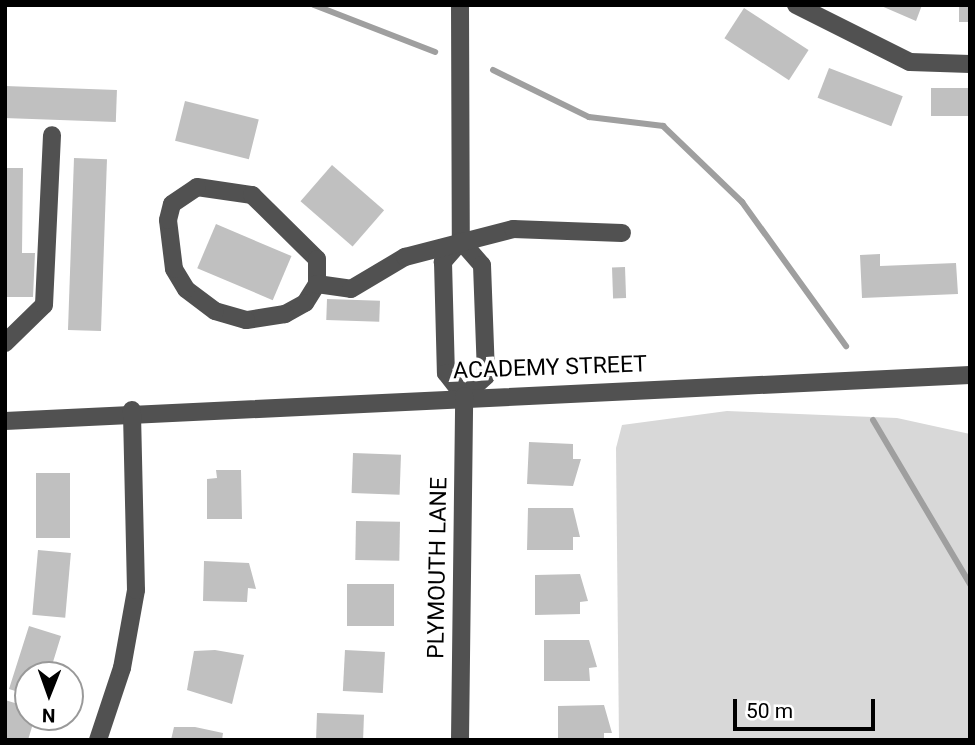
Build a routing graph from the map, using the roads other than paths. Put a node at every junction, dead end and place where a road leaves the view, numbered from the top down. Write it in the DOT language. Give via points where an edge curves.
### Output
graph roads {
  1 [pos="460,5"];
  2 [pos="796,5"];
  3 [pos="970,64"];
  4 [pos="52,135"];
  5 [pos="622,233"];
  6 [pos="461,241"];
  7 [pos="317,284"];
  8 [pos="5,343"];
  9 [pos="970,375"];
  10 [pos="464,397"];
  11 [pos="132,410"];
  12 [pos="5,421"];
  13 [pos="97,740"];
  14 [pos="460,740"];
  1 -- 6 [label="street"];
  2 -- 3 [label="street" via="909,62"];
  4 -- 8 [label="street" via="44,304"];
  5 -- 6 [label="street" via="513,229"];
  6 -- 7 [label="street" via="405,257 351,289"];
  6 -- 10 [label="street" via="443,262 446,373"];
  6 -- 10 [label="street" via="482,265 486,376"];
  7 -- 7 [label="street" via="305,303 285,314 246,320 215,311 174,269 172,204 197,187 252,195 317,259"];
  9 -- 10 [label="street, ACADEMY STREET"];
  10 -- 11 [label="street, ACADEMY STREET"];
  10 -- 14 [label="street, PLYMOUTH LANE"];
  11 -- 12 [label="street, ACADEMY STREET"];
  11 -- 13 [label="street" via="136,590 122,668"];
}
